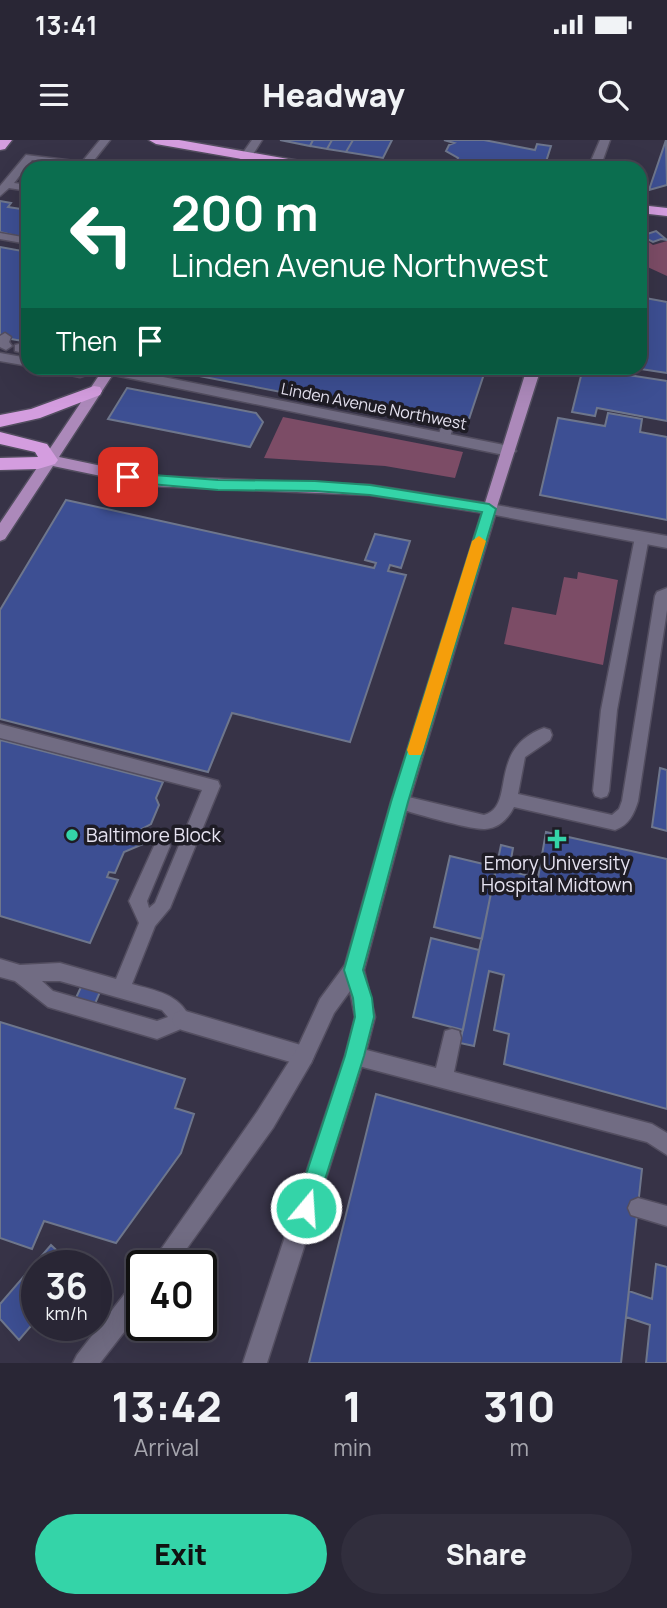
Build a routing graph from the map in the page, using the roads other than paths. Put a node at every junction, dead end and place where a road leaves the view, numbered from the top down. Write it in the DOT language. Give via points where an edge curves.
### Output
graph roads {
  1 [pos="5,140"];
  2 [pos="105,140"];
  3 [pos="156,140"];
  4 [pos="257,140"];
  5 [pos="605,140"];
  6 [pos="196,144"];
  7 [pos="0,146"];
  8 [pos="27,161"];
  9 [pos="44,161"];
  10 [pos="91,161"];
  11 [pos="240,161"];
  12 [pos="244,161"];
  13 [pos="597,161"];
  14 [pos="21,168"];
  15 [pos="4,189"];
  16 [pos="647,210"];
  17 [pos="667,212"];
  18 [pos="0,236"];
  19 [pos="21,240"];
  20 [pos="105,375"];
  21 [pos="142,375"];
  22 [pos="532,375"];
  23 [pos="94,391"];
  24 [pos="0,421"];
  25 [pos="0,438"];
  26 [pos="509,451"];
  27 [pos="49,460"];
  28 [pos="0,464"];
  29 [pos="489,509"];
  30 [pos="0,535"];
  31 [pos="642,537"];
  32 [pos="667,542"];
  33 [pos="667,593"];
  34 [pos="0,730"];
  35 [pos="544,735"];
  36 [pos="601,791"];
  37 [pos="508,799"];
  38 [pos="400,802"];
  39 [pos="162,846"];
  40 [pos="148,921"];
  41 [pos="0,968"];
  42 [pos="354,970"];
  43 [pos="20,974"];
  44 [pos="121,989"];
  45 [pos="182,1020"];
  46 [pos="452,1038"];
  47 [pos="304,1056"];
  48 [pos="355,1056"];
  49 [pos="443,1079"];
  50 [pos="667,1145"];
  51 [pos="638,1208"];
  52 [pos="667,1216"];
  53 [pos="172,1250"];
  54 [pos="126,1310"];
  55 [pos="85,1363"];
  56 [pos="255,1363"];
  1 -- 7 [label="highway"];
  2 -- 10 [label="lane"];
  3 -- 6 [label="highway"];
  4 -- 12 [label="street"];
  5 -- 13 [label="street"];
  6 -- 11 [label="highway"];
  8 -- 9 [label="lane" via="30,157"];
  14 -- 15 [label="lane"];
  16 -- 17 [label="highway"];
  18 -- 19 [label="lane"];
  20 -- 23 [label="main road"];
  21 -- 26 [label="street, Linden Avenue Northwest" via="446,431"];
  22 -- 26 [label="main road"];
  23 -- 24 [label="highway" via="34,414"];
  23 -- 27 [label="main road"];
  25 -- 27 [label="highway" via="41,448"];
  26 -- 29 [label="main road"];
  27 -- 28 [label="highway"];
  27 -- 29 [label="main road" via="149,481 370,490"];
  27 -- 30 [label="main road"];
  29 -- 31 [label="street"];
  29 -- 38 [label="street"];
  31 -- 32 [label="street"];
  31 -- 36 [label="lane" via="609,710"];
  33 -- 37 [label="lane" via="662,596 626,813 615,823"];
  34 -- 40 [label="lane" via="212,786 161,908"];
  35 -- 37 [label="lane" via="519,754"];
  37 -- 38 [label="lane" via="496,821 484,822"];
  38 -- 42 [label="street"];
  39 -- 40 [label="lane" via="138,901"];
  40 -- 44 [label="lane"];
  41 -- 43 [label="lane"];
  42 -- 47 [label="street" via="327,1006"];
  42 -- 48 [label="street" via="365,1017"];
  43 -- 44 [label="lane" via="60,972"];
  43 -- 45 [label="lane" via="48,998 157,1030"];
  44 -- 45 [label="lane" via="168,1003"];
  45 -- 47 [label="street"];
  46 -- 49 [label="lane"];
  47 -- 53 [label="street" via="265,1120"];
  48 -- 49 [label="lane"];
  48 -- 56 [label="street"];
  49 -- 50 [label="lane" via="652,1134"];
  51 -- 52 [label="lane"];
  54 -- 55 [label="street"];
}
